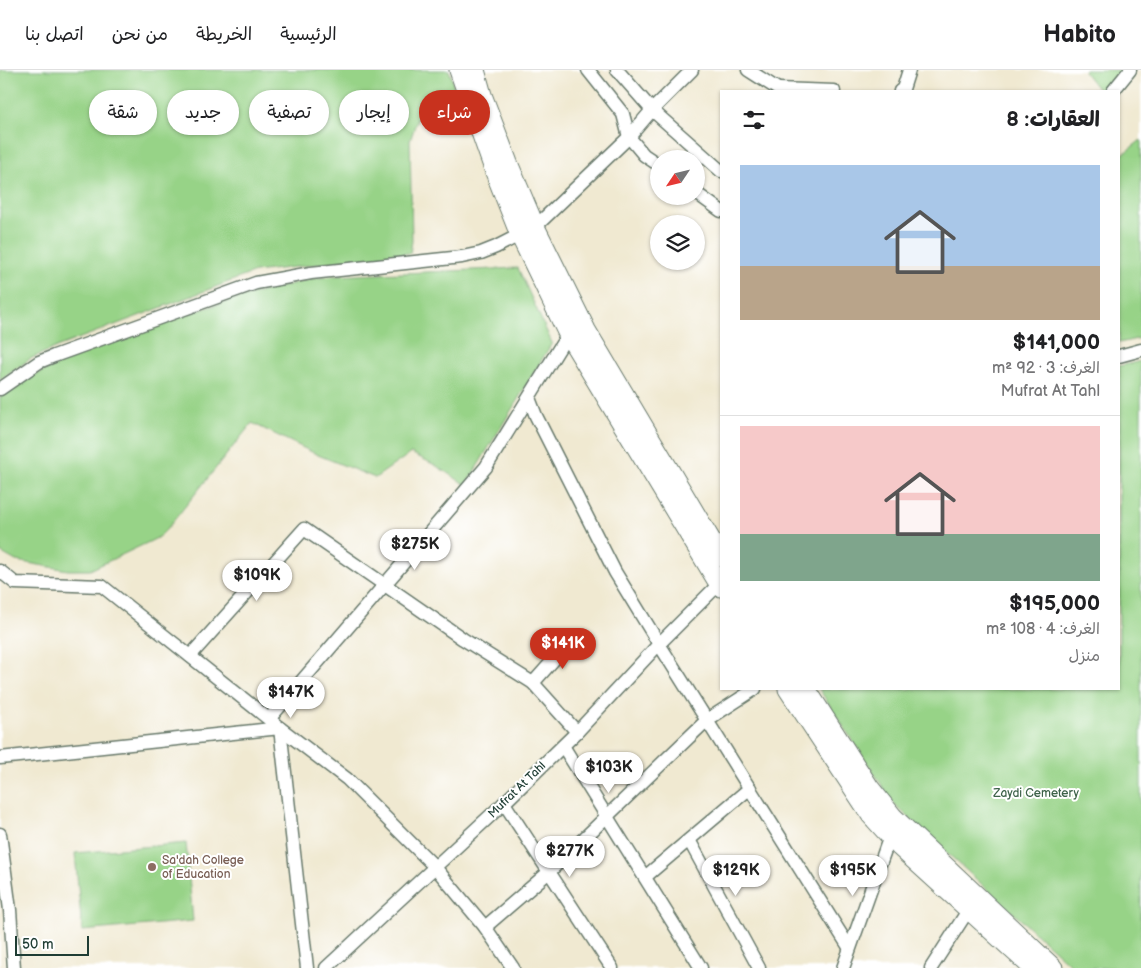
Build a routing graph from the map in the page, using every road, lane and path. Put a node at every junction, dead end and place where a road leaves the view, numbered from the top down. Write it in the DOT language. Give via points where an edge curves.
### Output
graph roads {
  1 [pos="459,70"];
  2 [pos="475,70"];
  3 [pos="588,70"];
  4 [pos="617,70"];
  5 [pos="692,70"];
  6 [pos="748,70"];
  7 [pos="909,70"];
  8 [pos="1130,70"];
  9 [pos="779,90"];
  10 [pos="902,90"];
  11 [pos="1114,90"];
  12 [pos="652,110"];
  13 [pos="629,137"];
  14 [pos="650,158"];
  15 [pos="720,170"];
  16 [pos="705,199"];
  17 [pos="720,210"];
  18 [pos="528,231"];
  19 [pos="568,334"];
  20 [pos="1141,350"];
  21 [pos="1120,356"];
  22 [pos="0,389"];
  23 [pos="529,398"];
  24 [pos="720,555"];
  25 [pos="0,571"];
  26 [pos="720,583"];
  27 [pos="385,585"];
  28 [pos="720,586"];
  29 [pos="573,638"];
  30 [pos="659,644"];
  31 [pos="190,656"];
  32 [pos="533,683"];
  33 [pos="753,690"];
  34 [pos="789,690"];
  35 [pos="807,690"];
  36 [pos="269,719"];
  37 [pos="707,720"];
  38 [pos="280,728"];
  39 [pos="576,732"];
  40 [pos="562,746"];
  41 [pos="0,758"];
  42 [pos="750,788"];
  43 [pos="504,803"];
  44 [pos="606,816"];
  45 [pos="0,834"];
  46 [pos="890,836"];
  47 [pos="689,840"];
  48 [pos="434,866"];
  49 [pos="549,872"];
  50 [pos="645,877"];
  51 [pos="969,909"];
  52 [pos="5,910"];
  53 [pos="485,927"];
  54 [pos="850,947"];
  55 [pos="14,968"];
  56 [pos="307,968"];
  57 [pos="326,968"];
  58 [pos="513,968"];
  59 [pos="612,968"];
  60 [pos="702,968"];
  61 [pos="759,968"];
  62 [pos="843,968"];
  63 [pos="931,968"];
  64 [pos="1033,968"];
  65 [pos="1053,968"];
  1 -- 18 [label="main road" via="494,172"];
  2 -- 18 [label="main road"];
  3 -- 13 [label="street" via="623,114"];
  4 -- 12 [label="street"];
  5 -- 12 [label="street"];
  6 -- 9 [label="street"];
  7 -- 10 [label="street"];
  8 -- 11 [label="street"];
  12 -- 13 [label="street"];
  12 -- 15 [label="street"];
  13 -- 14 [label="street"];
  13 -- 18 [label="street"];
  16 -- 17 [label="street"];
  18 -- 19 [label="main road"];
  18 -- 22 [label="street" via="481,253 462,257 311,273 256,283 39,362"];
  18 -- 24 [label="main road"];
  19 -- 23 [label="street"];
  19 -- 26 [label="main road"];
  20 -- 21 [label="street"];
  23 -- 27 [label="street" via="486,467"];
  23 -- 30 [label="street" via="615,572"];
  25 -- 31 [label="street" via="15,582 102,586"];
  27 -- 31 [label="street" via="304,529"];
  27 -- 32 [label="street"];
  27 -- 36 [label="street"];
  28 -- 30 [label="street, Mufrat At Tahl"];
  29 -- 32 [label="street"];
  30 -- 37 [label="street"];
  30 -- 39 [label="street, Mufrat At Tahl"];
  31 -- 36 [label="street"];
  32 -- 39 [label="street"];
  33 -- 37 [label="street"];
  34 -- 46 [label="main road" via="864,805"];
  35 -- 65 [label="main road" via="869,787 893,818"];
  36 -- 38 [label="street"];
  37 -- 42 [label="street"];
  37 -- 44 [label="street"];
  38 -- 41 [label="street"];
  38 -- 48 [label="street" via="348,779"];
  38 -- 56 [label="street"];
  39 -- 40 [label="street, Mufrat At Tahl"];
  40 -- 43 [label="street, Mufrat At Tahl"];
  40 -- 44 [label="street"];
  42 -- 47 [label="street"];
  42 -- 54 [label="street"];
  43 -- 48 [label="street, Mufrat At Tahl"];
  43 -- 49 [label="street"];
  44 -- 49 [label="street"];
  44 -- 50 [label="street"];
  45 -- 52 [label="street"];
  46 -- 51 [label="main road"];
  46 -- 54 [label="street"];
  47 -- 50 [label="street"];
  47 -- 61 [label="street"];
  48 -- 53 [label="street"];
  48 -- 57 [label="street, Mufrat At Tahl"];
  49 -- 53 [label="street"];
  49 -- 59 [label="street"];
  50 -- 60 [label="street"];
  51 -- 63 [label="street"];
  51 -- 64 [label="main road"];
  52 -- 55 [label="street"];
  53 -- 58 [label="street"];
  54 -- 62 [label="street"];
}
